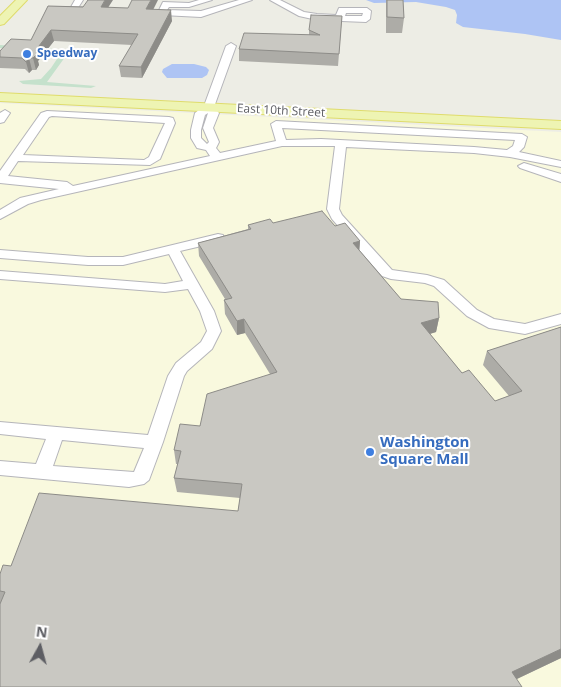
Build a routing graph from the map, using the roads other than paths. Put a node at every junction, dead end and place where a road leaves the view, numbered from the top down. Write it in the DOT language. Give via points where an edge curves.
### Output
graph roads {
  1 [pos="22,0"];
  2 [pos="79,0"];
  3 [pos="208,0"];
  4 [pos="248,0"];
  5 [pos="274,0"];
  6 [pos="48,8"];
  7 [pos="5,13"];
  8 [pos="340,18"];
  9 [pos="0,22"];
  10 [pos="231,46"];
  11 [pos="0,88"];
  12 [pos="0,97"];
  13 [pos="210,105"];
  14 [pos="561,116"];
  15 [pos="561,125"];
  16 [pos="341,143"];
  17 [pos="282,144"];
  18 [pos="214,153"];
  19 [pos="510,154"];
  20 [pos="16,158"];
  21 [pos="561,164"];
  22 [pos="524,166"];
  23 [pos="148,168"];
  24 [pos="89,173"];
  25 [pos="561,178"];
  26 [pos="1,179"];
  27 [pos="81,187"];
  28 [pos="0,215"];
  29 [pos="229,236"];
  30 [pos="173,250"];
  31 [pos="0,254"];
  32 [pos="0,275"];
  33 [pos="192,284"];
  34 [pos="561,319"];
  35 [pos="0,428"];
  36 [pos="56,433"];
  37 [pos="155,442"];
  38 [pos="0,468"];
  39 [pos="42,472"];
  1 -- 7 [label="main road"];
  2 -- 6 [label="street" via="73,9"];
  3 -- 4 [label="street" via="189,5 166,4 162,12 201,14"];
  5 -- 8 [label="street" via="306,15"];
  7 -- 9 [label="main road"];
  10 -- 13 [label="street"];
  11 -- 13 [label="main road, East 10th Street"];
  12 -- 13 [label="main road, East 10th Street"];
  13 -- 14 [label="main road, East 10th Street"];
  13 -- 15 [label="main road, East 10th Street"];
  13 -- 18 [label="street" via="200,113 195,134 201,146"];
  16 -- 17 [label="street"];
  16 -- 19 [label="street"];
  16 -- 34 [label="street" via="329,210 391,275 439,283 472,313 489,323 525,329"];
  17 -- 18 [label="street"];
  17 -- 19 [label="street" via="276,124 522,137"];
  18 -- 23 [label="street"];
  19 -- 21 [label="street"];
  20 -- 23 [label="street" via="45,115 51,113 169,120"];
  20 -- 24 [label="street"];
  20 -- 26 [label="street"];
  22 -- 25 [label="street"];
  23 -- 24 [label="street"];
  23 -- 24 [label="street"];
  24 -- 27 [label="street"];
  26 -- 27 [label="street"];
  27 -- 28 [label="street" via="24,201"];
  29 -- 30 [label="street"];
  30 -- 31 [label="street" via="117,262"];
  30 -- 33 [label="street"];
  32 -- 33 [label="street" via="165,288"];
  33 -- 37 [label="street" via="214,331 207,345 181,367 176,376"];
  35 -- 36 [label="street"];
  36 -- 37 [label="street"];
  36 -- 39 [label="street"];
  37 -- 39 [label="street" via="146,469 138,479"];
  38 -- 39 [label="street"];
}
